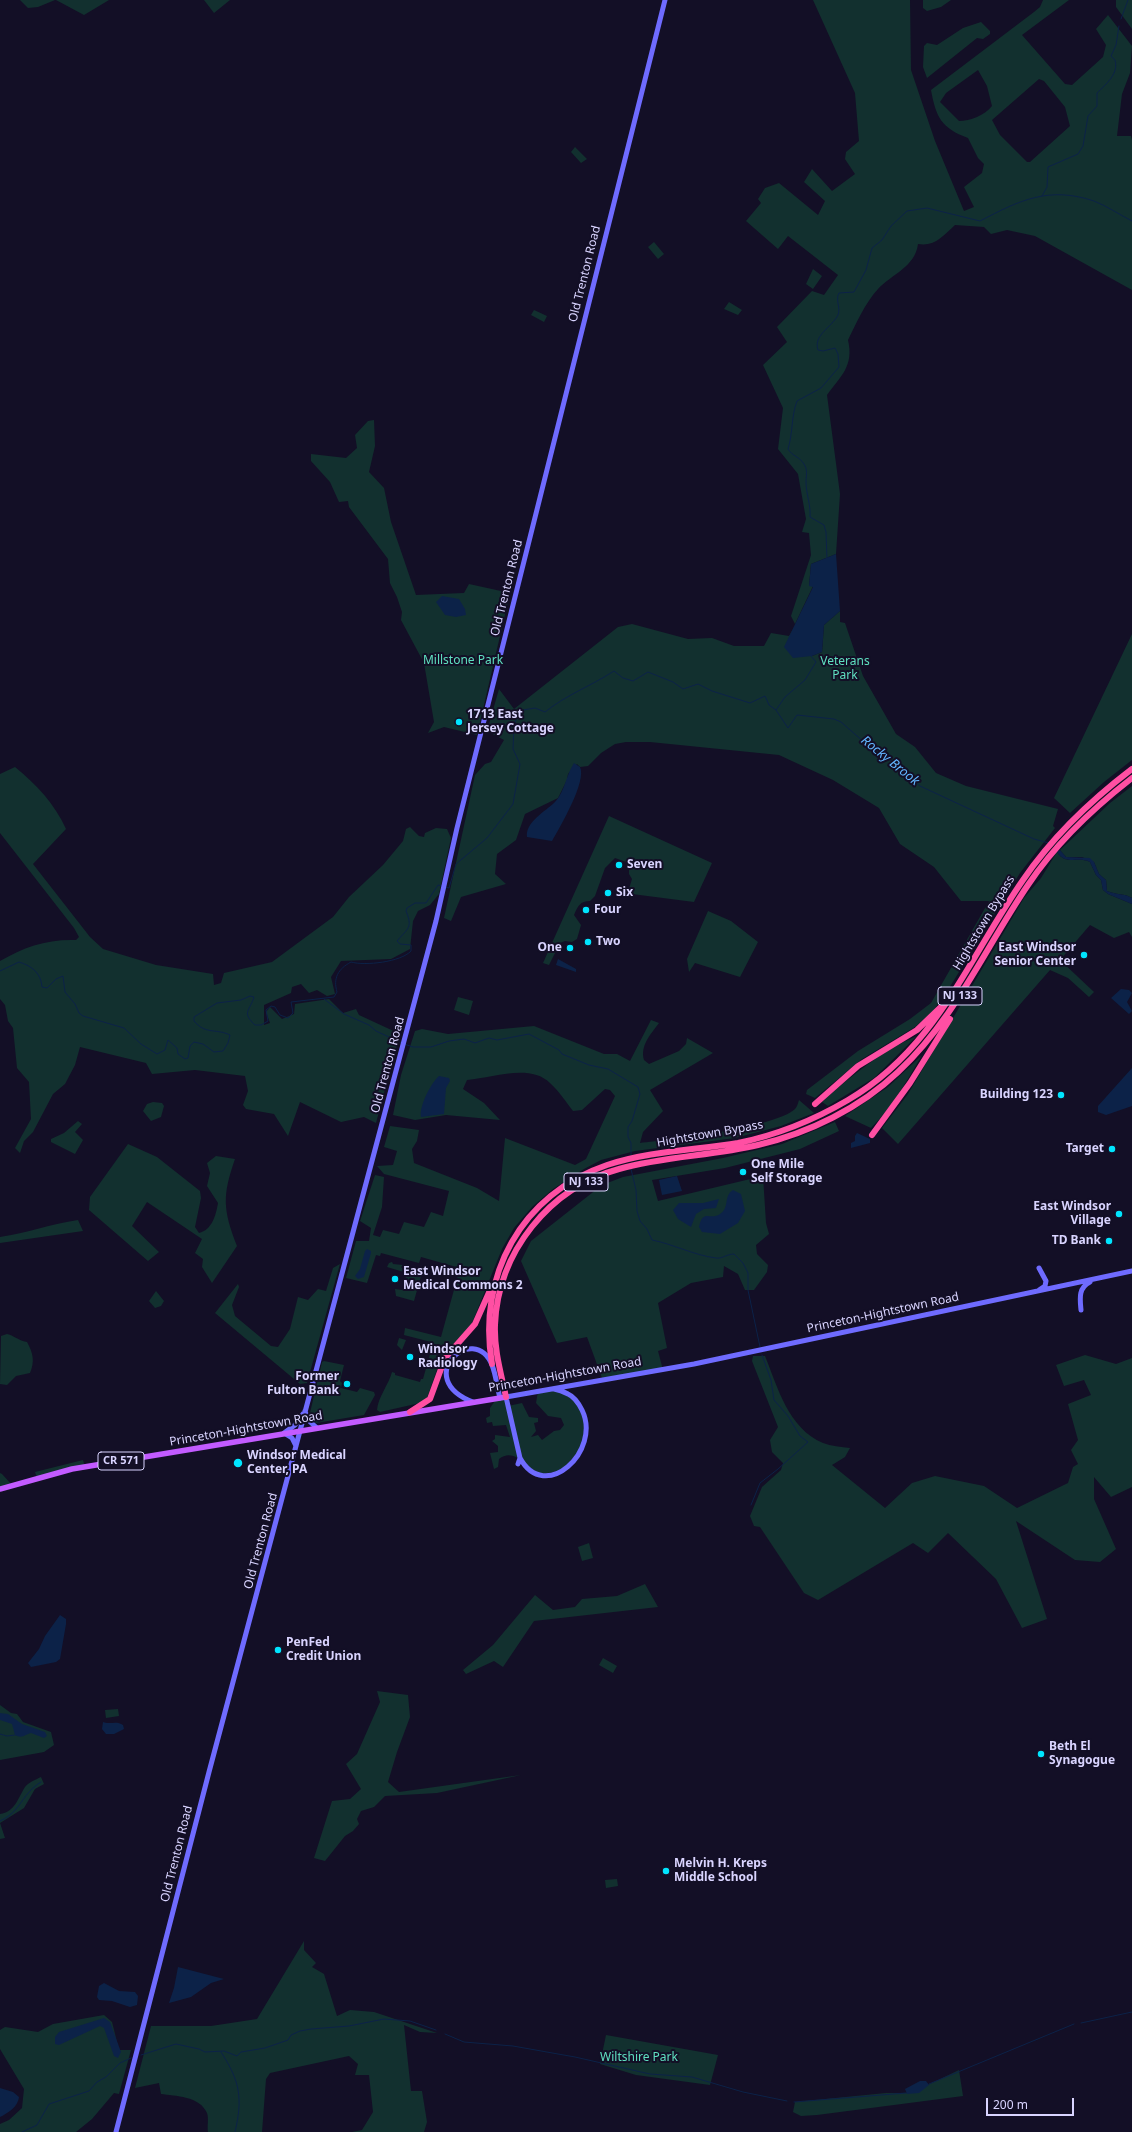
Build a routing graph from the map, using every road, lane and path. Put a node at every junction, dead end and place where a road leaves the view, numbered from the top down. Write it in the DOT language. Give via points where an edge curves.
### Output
graph roads {
  1 [pos="665,0"];
  2 [pos="1132,768"];
  3 [pos="1132,778"];
  4 [pos="979,966"];
  5 [pos="960,983"];
  6 [pos="815,1104"];
  7 [pos="872,1135"];
  8 [pos="1039,1268"];
  9 [pos="1132,1271"];
  10 [pos="495,1277"];
  11 [pos="1094,1280"];
  12 [pos="1036,1292"];
  13 [pos="1081,1310"];
  14 [pos="492,1364"];
  15 [pos="553,1389"];
  16 [pos="503,1397"];
  17 [pos="473,1402"];
  18 [pos="305,1410"];
  19 [pos="410,1412"];
  20 [pos="317,1428"];
  21 [pos="301,1431"];
  22 [pos="284,1433"];
  23 [pos="296,1447"];
  24 [pos="0,1489"];
  25 [pos="116,2132"];
  1 -- 18 [label="main road, Old Trenton Road" via="406,1038"];
  2 -- 5 [label="highway, Hightstown Bypass / NJ 133" via="1066,826 1042,853 1014,892"];
  3 -- 4 [label="highway, Hightstown Bypass / NJ 133" via="1095,808 1049,856 1024,890"];
  4 -- 7 [label="highway" via="919,1070"];
  4 -- 16 [label="highway, Hightstown Bypass / NJ 133" via="949,1013 922,1048 887,1082 828,1120 790,1136 758,1145 617,1169 580,1185 551,1206 535,1222 518,1246 505,1275 499,1297 495,1322 496,1349"];
  5 -- 6 [label="highway" via="927,1021 906,1038 858,1066"];
  5 -- 10 [label="highway, Hightstown Bypass / NJ 133" via="938,1017 906,1055 872,1085 819,1116 783,1131 757,1139 630,1159 606,1165 584,1175 558,1191 529,1218 506,1253"];
  8 -- 12 [label="main road" via="1046,1283"];
  9 -- 11 [label="main road, Princeton-Hightstown Road / CR 571"];
  10 -- 14 [label="highway, Hightstown Bypass / NJ 133" via="489,1319"];
  10 -- 19 [label="highway" via="475,1324 445,1358 432,1395 427,1402"];
  11 -- 12 [label="main road, Princeton-Hightstown Road / CR 571"];
  11 -- 13 [label="main road" via="1081,1290"];
  12 -- 15 [label="main road, Princeton-Hightstown Road / CR 571" via="694,1364"];
  14 -- 16 [label="main road, Hightstown Bypass / NJ 133"];
  14 -- 17 [label="main road" via="480,1351 470,1348 457,1353 450,1361 446,1376 451,1388 458,1395"];
  15 -- 16 [label="main road, Princeton-Hightstown Road / CR 571"];
  15 -- 16 [label="main road" via="572,1396 582,1409 586,1429 582,1450 567,1468 547,1476 530,1471 519,1461"];
  16 -- 17 [label="main road, Princeton-Hightstown Road / CR 571"];
  17 -- 19 [label="main road, Princeton-Hightstown Road / CR 571"];
  18 -- 20 [label="main road" via="308,1420"];
  18 -- 21 [label="main road, Old Trenton Road"];
  18 -- 22 [label="main road" via="295,1425"];
  19 -- 20 [label="main road, Princeton-Hightstown Road / CR 571"];
  20 -- 21 [label="main road, Princeton-Hightstown Road / CR 571"];
  21 -- 22 [label="main road, Princeton-Hightstown Road / CR 571"];
  21 -- 23 [label="main road, Old Trenton Road"];
  22 -- 23 [label="main road" via="292,1438"];
  22 -- 24 [label="main road, Princeton-Hightstown Road / CR 571" via="72,1469"];
  23 -- 25 [label="main road, Old Trenton Road"];
}
